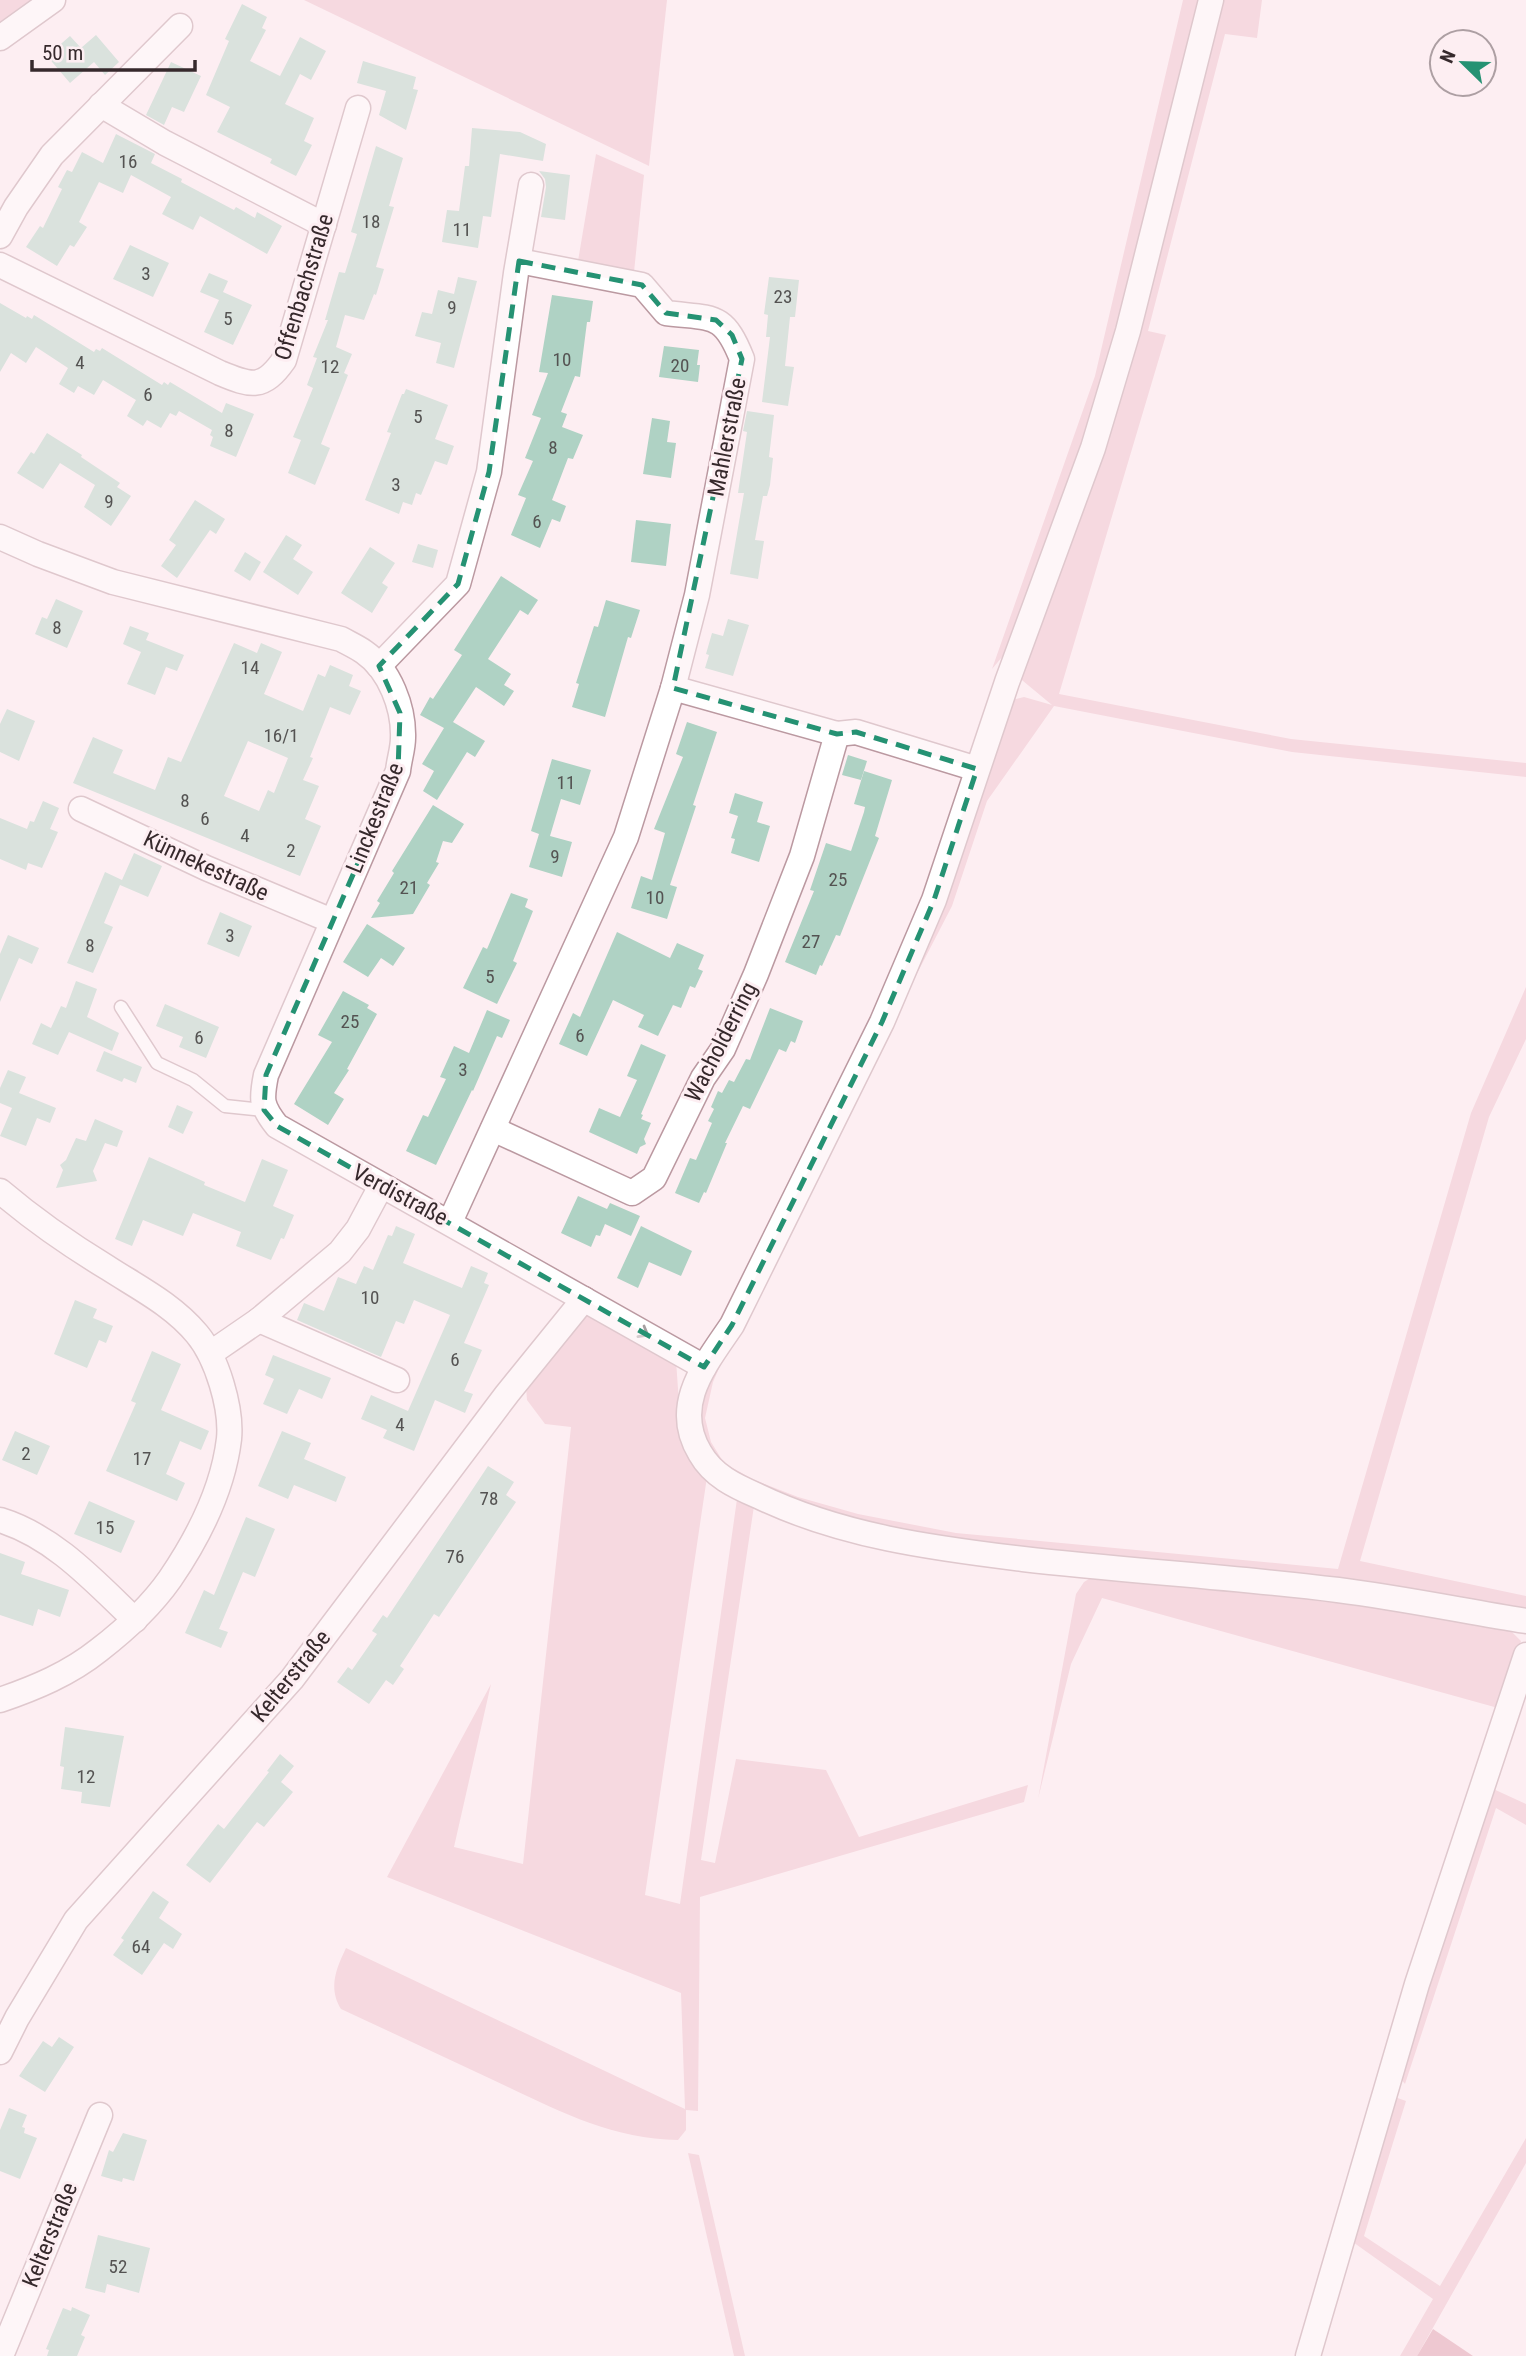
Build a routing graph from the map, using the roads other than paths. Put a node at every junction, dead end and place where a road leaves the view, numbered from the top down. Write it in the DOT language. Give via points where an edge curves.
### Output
graph roads {
  1 [pos="52,0"];
  2 [pos="1211,0"];
  3 [pos="180,26"];
  4 [pos="0,38"];
  5 [pos="101,105"];
  6 [pos="358,108"];
  7 [pos="531,185"];
  8 [pos="324,225"];
  9 [pos="0,236"];
  10 [pos="519,261"];
  11 [pos="0,265"];
  12 [pos="0,537"];
  13 [pos="379,666"];
  14 [pos="673,688"];
  15 [pos="837,734"];
  16 [pos="977,769"];
  17 [pos="81,809"];
  18 [pos="332,921"];
  19 [pos="121,1007"];
  20 [pos="264,1110"];
  21 [pos="493,1129"];
  22 [pos="381,1186"];
  23 [pos="0,1191"];
  24 [pos="450,1222"];
  25 [pos="584,1299"];
  26 [pos="259,1321"];
  27 [pos="211,1353"];
  28 [pos="704,1367"];
  29 [pos="397,1380"];
  30 [pos="0,1520"];
  31 [pos="135,1620"];
  32 [pos="1526,1621"];
  33 [pos="1526,1655"];
  34 [pos="0,1700"];
  35 [pos="0,2052"];
  36 [pos="100,2115"];
  37 [pos="1,2356"];
  38 [pos="1308,2356"];
  1 -- 4 [label="street"];
  2 -- 16 [label="street" via="1128,331 1093,448"];
  3 -- 5 [label="street"];
  5 -- 8 [label="street"];
  5 -- 9 [label="street" via="52,155"];
  6 -- 8 [label="street, Offenbachstraße"];
  7 -- 10 [label="street"];
  8 -- 11 [label="street, Offenbachstraße" via="284,360 264,382 251,384"];
  10 -- 13 [label="street" via="489,472 458,583"];
  10 -- 14 [label="street, Mahlerstraße" via="642,285 666,313 716,320 732,335 742,359 697,595"];
  12 -- 13 [label="street, Linckestraße" via="113,582 341,639"];
  13 -- 18 [label="street, Linckestraße" via="400,713 403,738 398,771"];
  14 -- 15 [label="street"];
  14 -- 21 [label="street" via="626,837"];
  15 -- 16 [label="street" via="856,732"];
  15 -- 21 [label="street, Wacholderring" via="802,856 756,974 723,1049 703,1078 654,1178 632,1193"];
  16 -- 28 [label="street" via="934,900 882,1022 732,1325"];
  17 -- 18 [label="street, Künnekestraße"];
  18 -- 20 [label="street, Linckestraße" via="266,1075"];
  19 -- 20 [label="lane" via="156,1063 193,1080 225,1106"];
  20 -- 22 [label="street, Verdistraße" via="277,1126"];
  21 -- 24 [label="street"];
  22 -- 24 [label="street, Verdistraße"];
  22 -- 26 [label="street" via="340,1252"];
  23 -- 27 [label="street" via="76,1248 166,1305"];
  24 -- 25 [label="street, Verdistraße"];
  25 -- 28 [label="street, Verdistraße, one-way"];
  25 -- 35 [label="street, Kelterstraße" via="292,1679 76,1920"];
  26 -- 27 [label="street"];
  26 -- 29 [label="street"];
  27 -- 31 [label="street" via="225,1394 229,1437 217,1489 198,1535 169,1581"];
  28 -- 32 [label="street" via="689,1400 689,1429 700,1454 716,1475 794,1514 856,1532 953,1550 1339,1591"];
  30 -- 31 [label="street" via="41,1539 74,1562"];
  31 -- 34 [label="street" via="97,1652 51,1681"];
  33 -- 38 [label="street" via="1417,1984"];
  36 -- 37 [label="street, Kelterstraße"];
}
